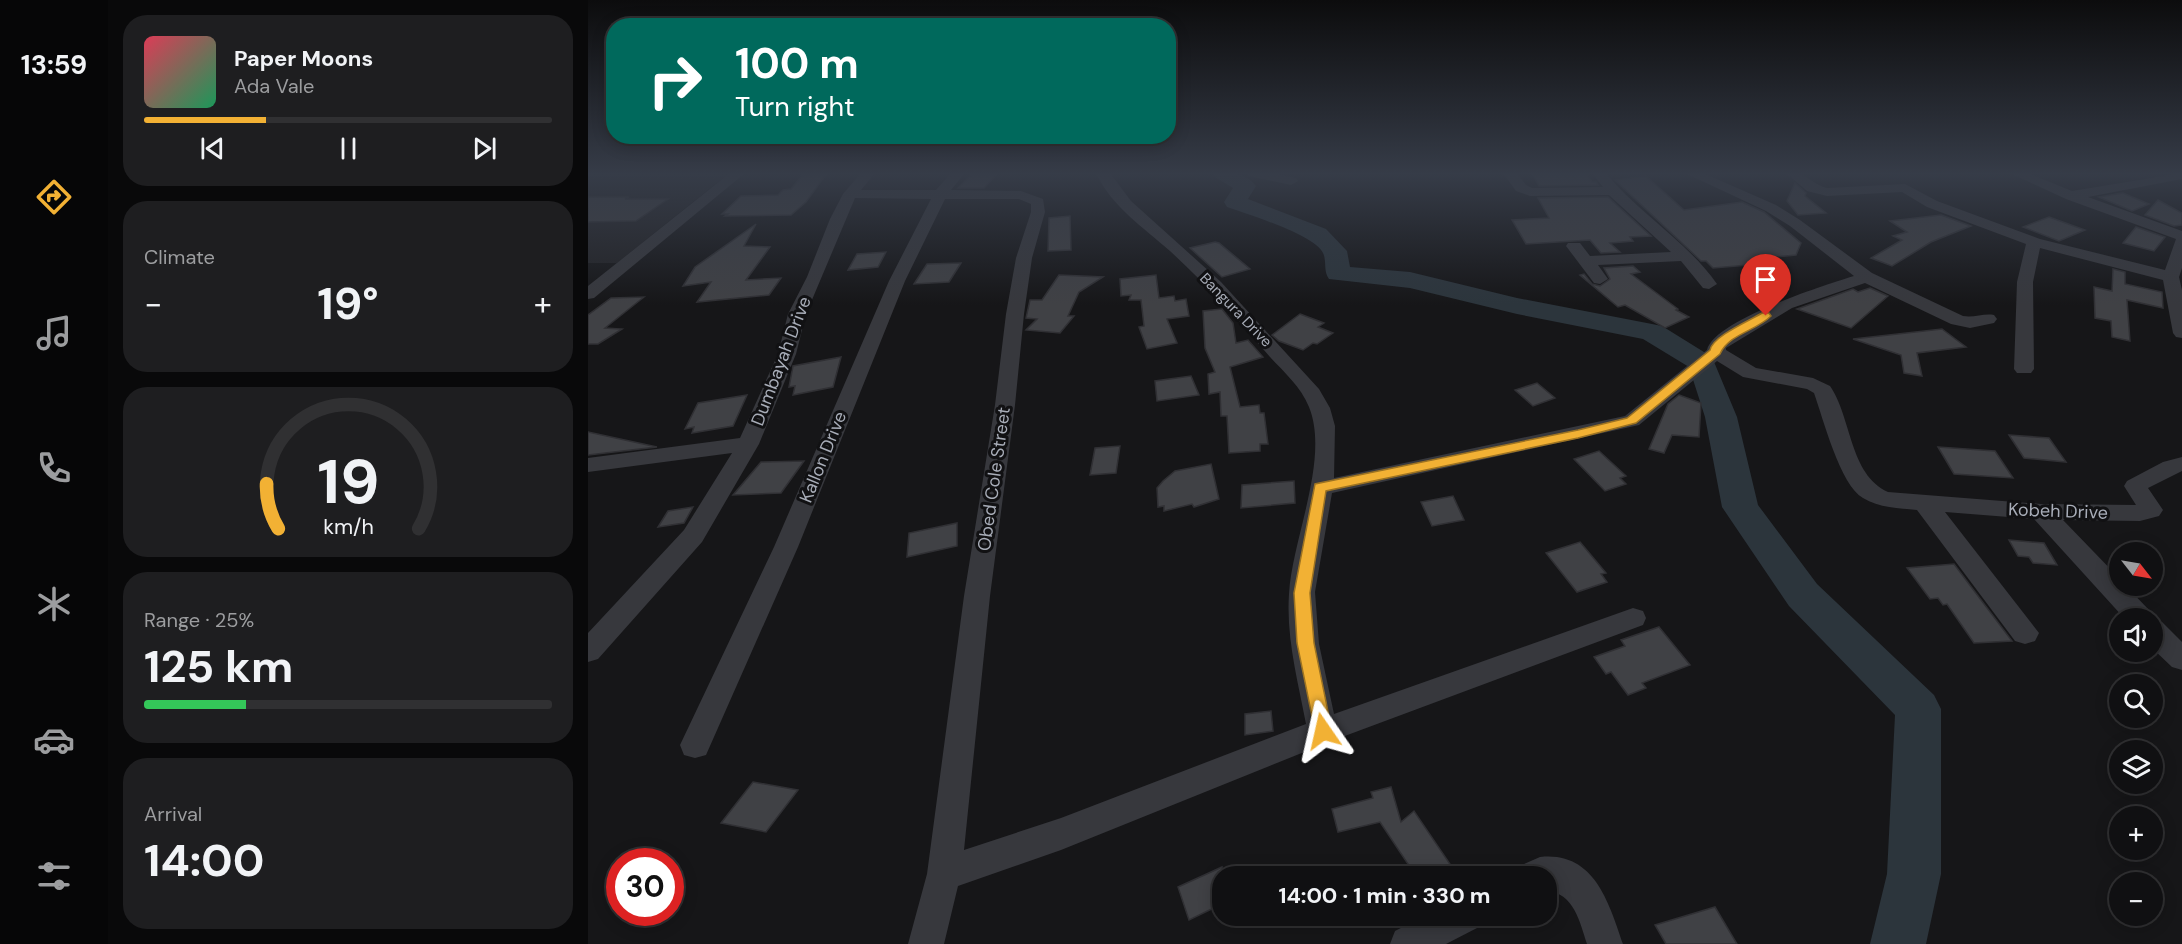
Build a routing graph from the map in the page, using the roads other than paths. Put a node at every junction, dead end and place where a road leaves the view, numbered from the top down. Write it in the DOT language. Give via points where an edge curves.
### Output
graph roads {
  1 [pos="683,217"];
  2 [pos="839,217"];
  3 [pos="929,217"];
  4 [pos="1036,217"];
  5 [pos="1139,217"];
  6 [pos="1642,217"];
  7 [pos="1785,217"];
  8 [pos="1967,217"];
  9 [pos="2129,217"];
  10 [pos="2182,236"];
  11 [pos="2034,242"];
  12 [pos="2182,242"];
  13 [pos="1574,246"];
  14 [pos="1685,256"];
  15 [pos="1586,261"];
  16 [pos="1866,277"];
  17 [pos="2171,277"];
  18 [pos="1600,279"];
  19 [pos="1709,284"];
  20 [pos="588,294"];
  21 [pos="1988,319"];
  22 [pos="2182,333"];
  23 [pos="1705,359"];
  24 [pos="2024,369"];
  25 [pos="748,444"];
  26 [pos="2182,464"];
  27 [pos="588,465"];
  28 [pos="1321,479"];
  29 [pos="1925,503"];
  30 [pos="2041,512"];
  31 [pos="2131,608"];
  32 [pos="1633,618"];
  33 [pos="2025,633"];
  34 [pos="2163,641"];
  35 [pos="588,651"];
  36 [pos="2182,659"];
  37 [pos="1323,731"];
  38 [pos="695,745"];
  39 [pos="944,874"];
  40 [pos="1557,874"];
  41 [pos="1443,926"];
  42 [pos="927,944"];
  43 [pos="1408,944"];
  44 [pos="1605,944"];
  1 -- 20 [label="street"];
  2 -- 25 [label="street, Dumbayah Drive" via="797,314 787,354"];
  3 -- 38 [label="street, Kallon Drive" via="897,281 786,548"];
  4 -- 39 [label="street, Obed Cole Street" via="1024,258 1015,314"];
  5 -- 28 [label="street, Bangura Drive" via="1177,249 1309,390 1321,410 1327,442"];
  6 -- 14 [label="street"];
  7 -- 16 [label="street"];
  8 -- 11 [label="street"];
  9 -- 10 [label="street"];
  11 -- 17 [label="street"];
  11 -- 24 [label="street" via="2025,282"];
  12 -- 17 [label="street"];
  13 -- 15 [label="street"];
  14 -- 15 [label="street"];
  14 -- 19 [label="street"];
  15 -- 18 [label="street"];
  16 -- 21 [label="street" via="1957,320 1970,323"];
  16 -- 23 [label="street" via="1786,304 1726,339"];
  17 -- 22 [label="street"];
  23 -- 28 [label="street" via="1632,420 1578,434"];
  23 -- 29 [label="street, Kobeh Drive" via="1750,373 1813,384 1823,390 1848,459 1869,492 1884,499"];
  25 -- 27 [label="street"];
  25 -- 35 [label="street, Dumbayah Drive" via="693,536"];
  26 -- 30 [label="street, Kobeh Drive" via="2135,486 2151,510"];
  28 -- 37 [label="street, Bangura Drive" via="1302,593 1306,643"];
  29 -- 30 [label="street, Kobeh Drive"];
  29 -- 33 [label="street"];
  30 -- 31 [label="street"];
  32 -- 37 [label="street"];
  34 -- 36 [label="street"];
  37 -- 39 [label="street" via="1131,808"];
  39 -- 42 [label="street, Obed Cole Street"];
  40 -- 44 [label="street" via="1565,875 1583,889"];
  41 -- 43 [label="street"];
}
